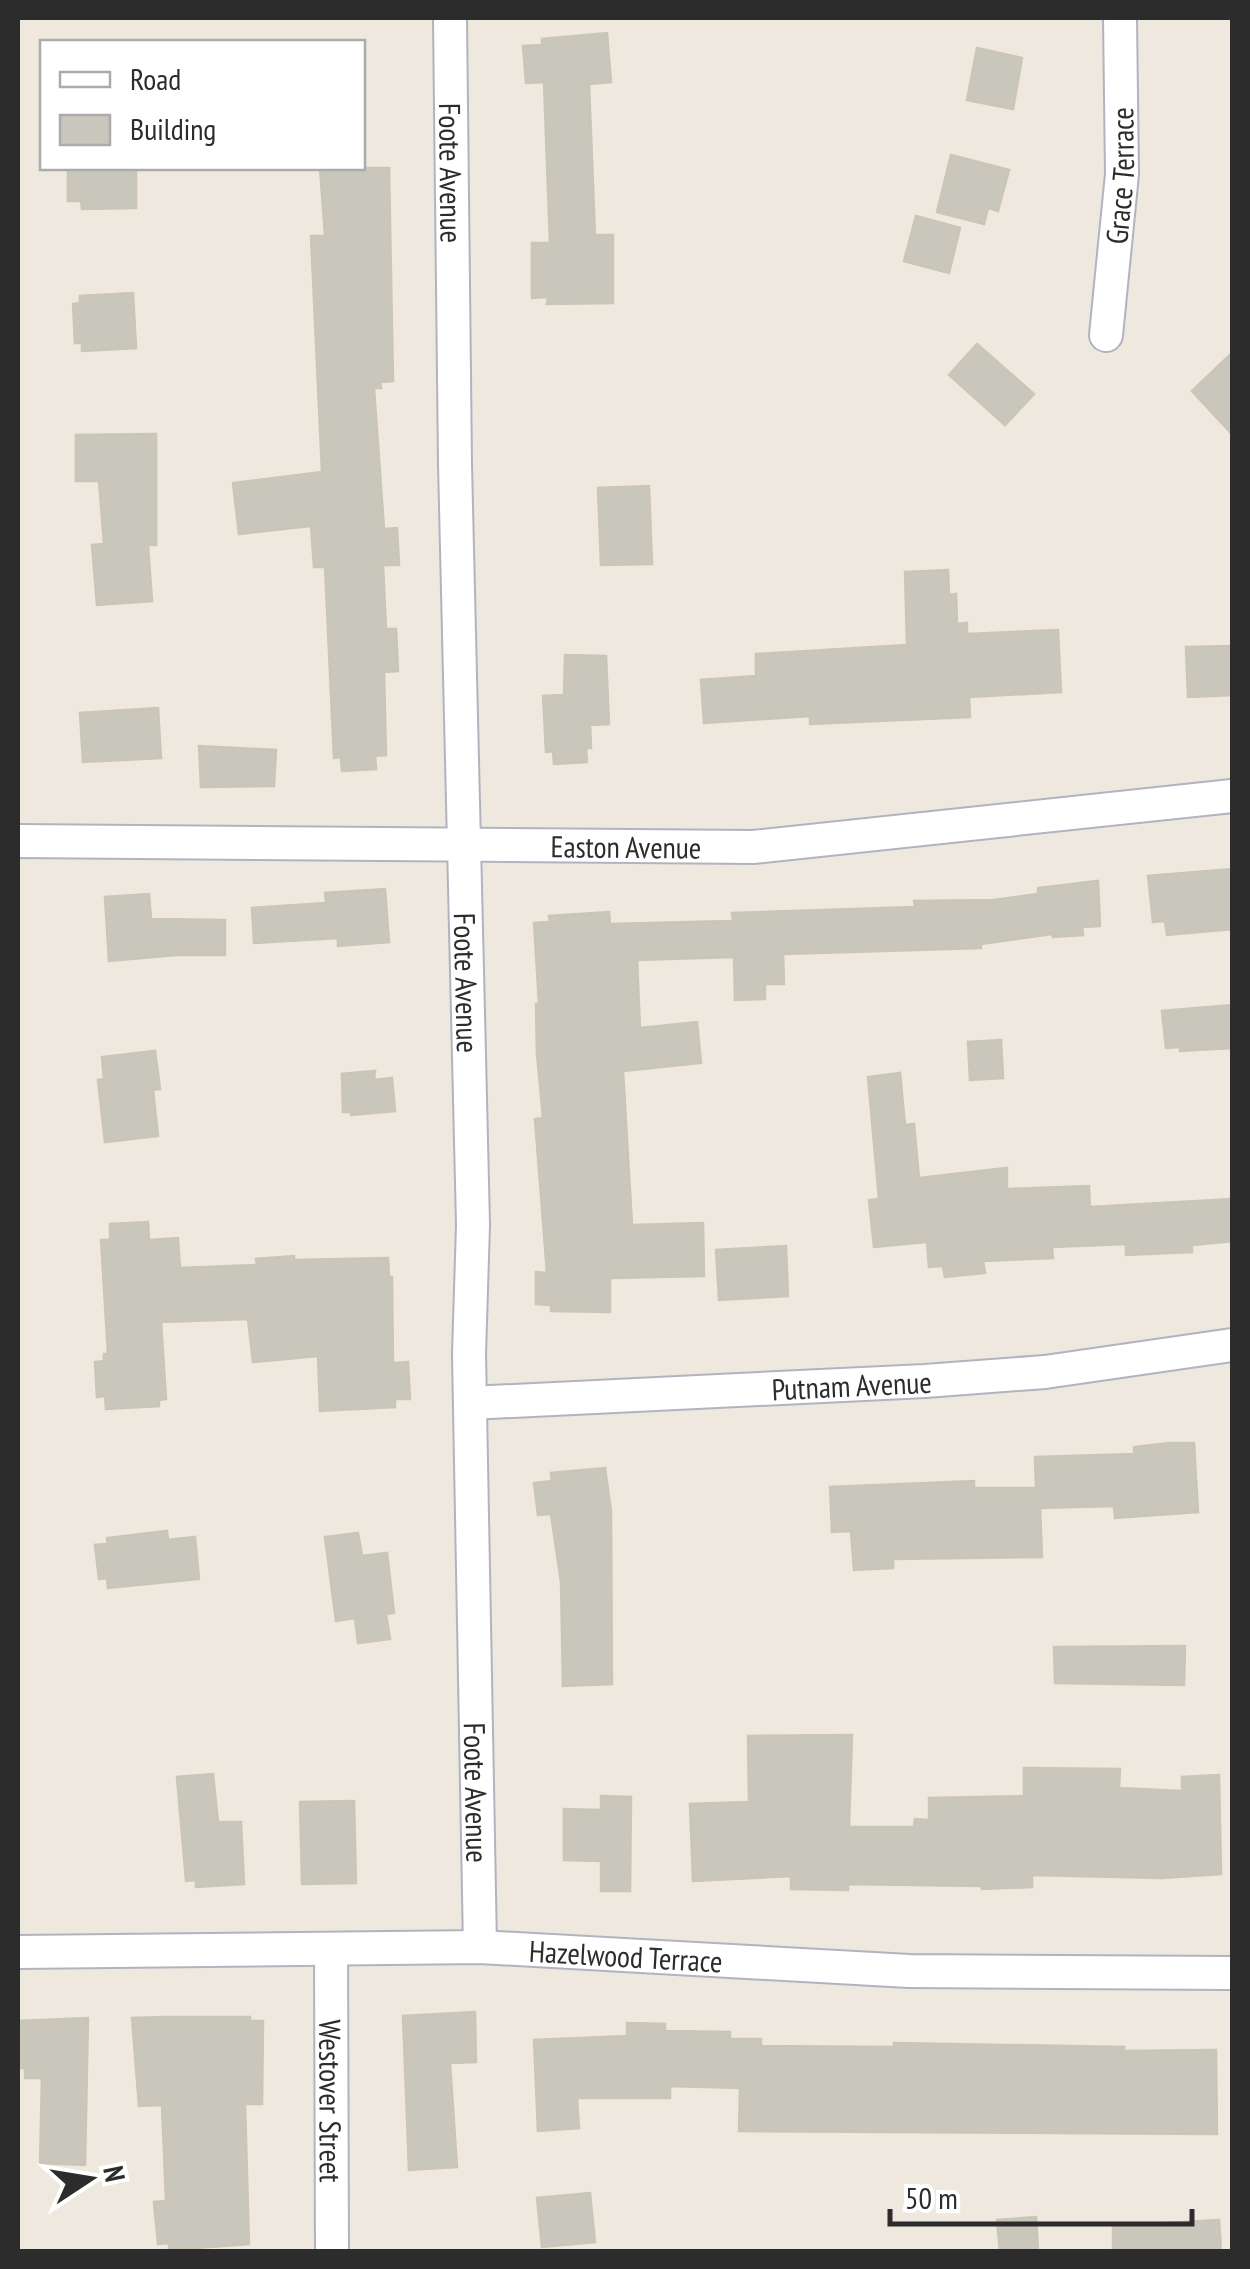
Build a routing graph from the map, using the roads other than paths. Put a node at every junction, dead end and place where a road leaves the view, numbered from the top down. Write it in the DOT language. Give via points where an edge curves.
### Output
graph roads {
  1 [pos="450,18"];
  2 [pos="1120,18"];
  3 [pos="1106,334"];
  4 [pos="1232,796"];
  5 [pos="18,841"];
  6 [pos="466,845"];
  7 [pos="1232,1344"];
  8 [pos="470,1403"];
  9 [pos="480,1948"];
  10 [pos="331,1949"];
  11 [pos="18,1952"];
  12 [pos="1232,1974"];
  13 [pos="332,2252"];
  1 -- 6 [label="street, Foote Avenue"];
  2 -- 3 [label="street, Grace Terrace" via="1122,174"];
  4 -- 6 [label="street, Easton Avenue" via="753,848"];
  5 -- 6 [label="street, Easton Avenue"];
  6 -- 8 [label="street, Foote Avenue"];
  7 -- 8 [label="street, Putnam Avenue" via="1045,1372"];
  8 -- 9 [label="street, Foote Avenue"];
  9 -- 10 [label="street, Hazelwood Terrace"];
  9 -- 12 [label="street, Hazelwood Terrace" via="910,1972"];
  10 -- 11 [label="street, Hazelwood Terrace"];
  10 -- 13 [label="street, Westover Street"];
}
